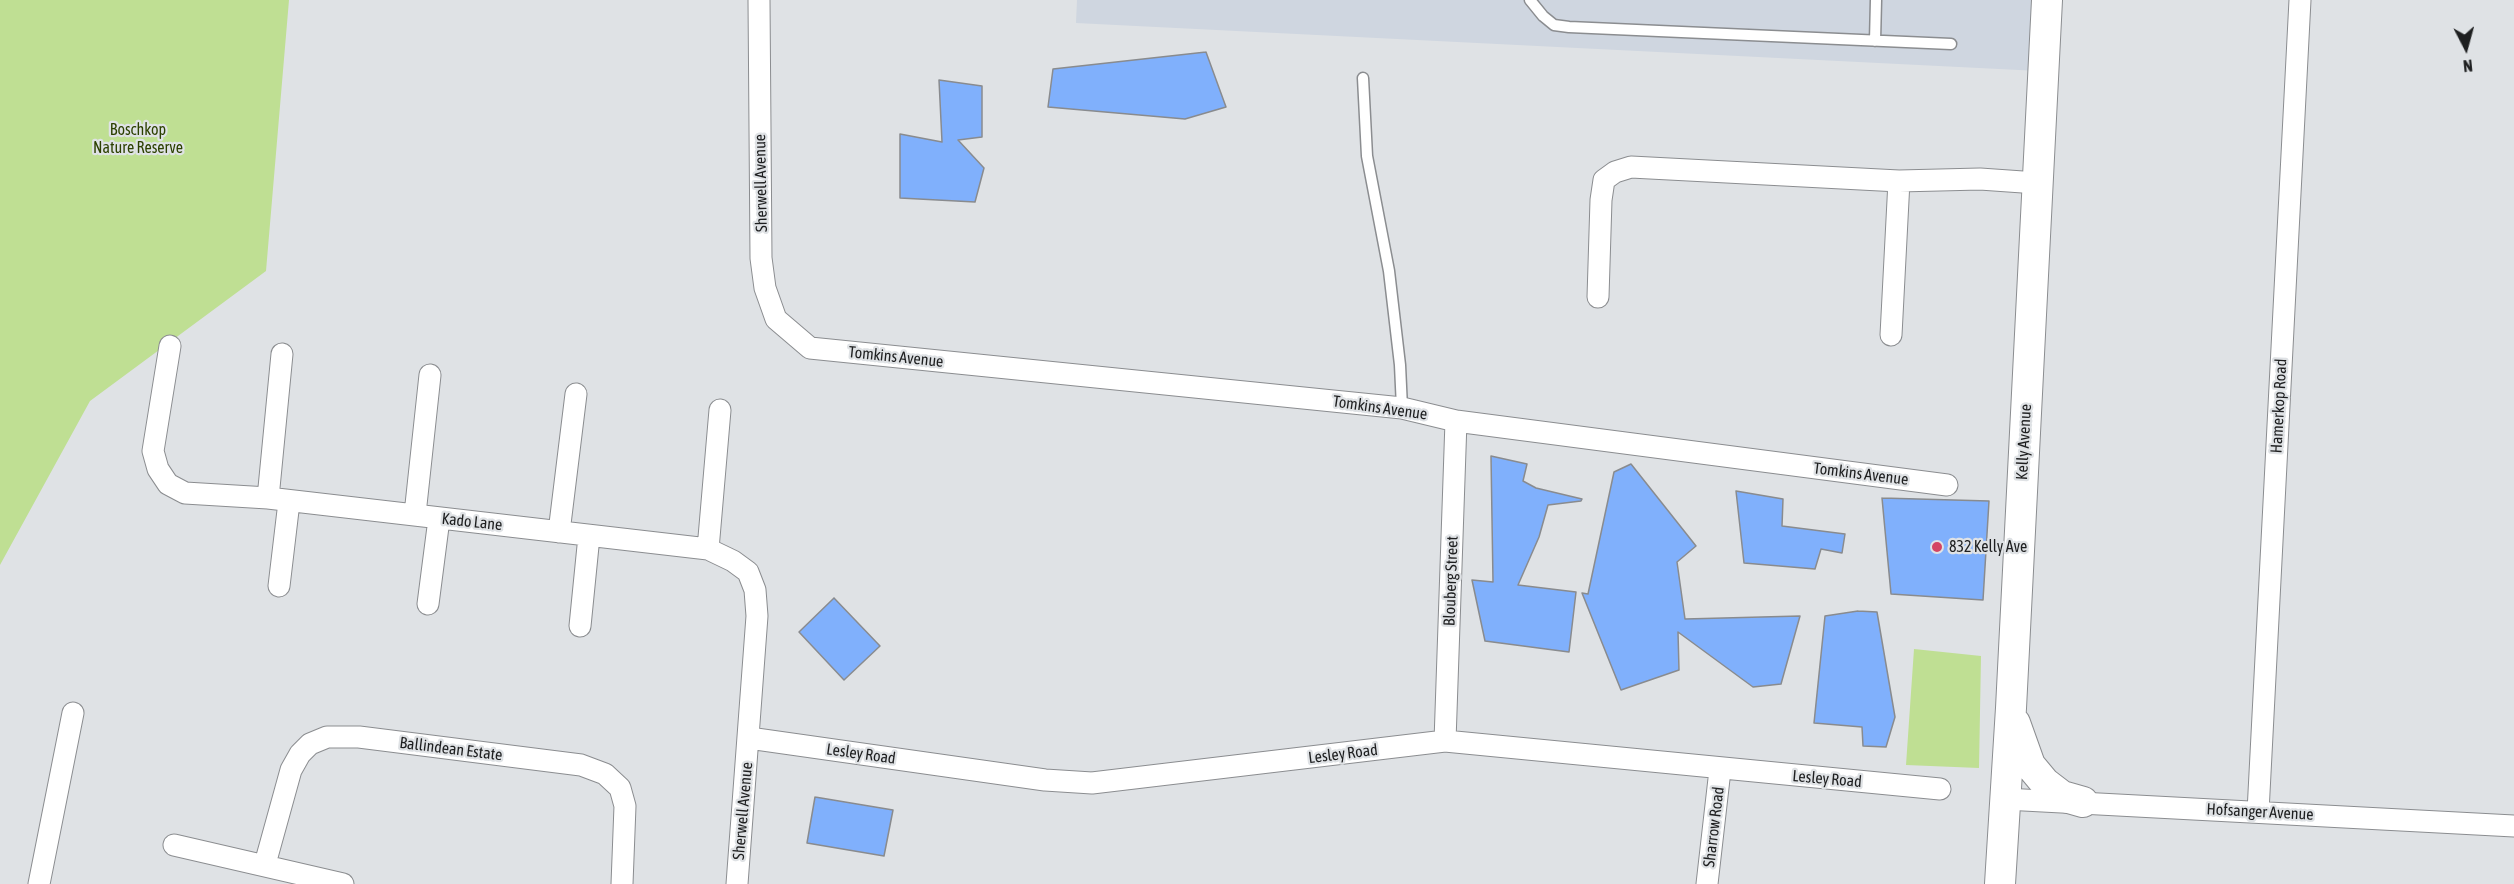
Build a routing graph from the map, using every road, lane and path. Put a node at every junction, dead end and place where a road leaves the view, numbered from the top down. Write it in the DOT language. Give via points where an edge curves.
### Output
graph roads {
  1 [pos="759,0"];
  2 [pos="1530,0"];
  3 [pos="1876,0"];
  4 [pos="2047,0"];
  5 [pos="2300,0"];
  6 [pos="1875,41"];
  7 [pos="1951,44"];
  8 [pos="1363,78"];
  9 [pos="1899,181"];
  10 [pos="2037,183"];
  11 [pos="1598,297"];
  12 [pos="1891,335"];
  13 [pos="170,346"];
  14 [pos="810,348"];
  15 [pos="282,354"];
  16 [pos="430,375"];
  17 [pos="576,394"];
  18 [pos="1402,408"];
  19 [pos="720,410"];
  20 [pos="1456,421"];
  21 [pos="1947,485"];
  22 [pos="268,498"];
  23 [pos="289,502"];
  24 [pos="415,514"];
  25 [pos="439,519"];
  26 [pos="559,532"];
  27 [pos="589,536"];
  28 [pos="708,549"];
  29 [pos="279,586"];
  30 [pos="428,604"];
  31 [pos="580,626"];
  32 [pos="2011,708"];
  33 [pos="73,713"];
  34 [pos="749,738"];
  35 [pos="1445,741"];
  36 [pos="1720,770"];
  37 [pos="1940,789"];
  38 [pos="2005,799"];
  39 [pos="2083,802"];
  40 [pos="2258,812"];
  41 [pos="2514,826"];
  42 [pos="174,845"];
  43 [pos="265,864"];
  44 [pos="39,884"];
  45 [pos="343,884"];
  46 [pos="622,884"];
  47 [pos="737,884"];
  48 [pos="1707,884"];
  49 [pos="2000,884"];
  1 -- 14 [label="street, Sherwell Avenue" via="761,258 765,288 776,319"];
  2 -- 6 [label="lane" via="1554,25 1569,27"];
  3 -- 6 [label="lane"];
  4 -- 10 [label="street, Kelly Avenue"];
  5 -- 40 [label="street, Hamerkop Road"];
  6 -- 7 [label="lane"];
  8 -- 18 [label="lane" via="1367,156 1389,271"];
  9 -- 10 [label="street" via="1980,179"];
  9 -- 11 [label="street" via="1631,167 1615,172 1604,180 1601,200"];
  9 -- 12 [label="street"];
  10 -- 32 [label="street, Kelly Avenue"];
  13 -- 22 [label="street, Kado Lane" via="153,451 158,469 168,484 185,493"];
  14 -- 18 [label="street, Tomkins Avenue"];
  15 -- 22 [label="street"];
  16 -- 24 [label="street"];
  17 -- 26 [label="street"];
  18 -- 20 [label="street, Tomkins Avenue"];
  19 -- 28 [label="street"];
  20 -- 21 [label="street, Tomkins Avenue"];
  20 -- 35 [label="street, Blouberg Street"];
  22 -- 23 [label="street, Kado Lane"];
  23 -- 24 [label="street, Kado Lane"];
  23 -- 29 [label="street"];
  24 -- 25 [label="street, Kado Lane"];
  25 -- 26 [label="street, Kado Lane"];
  25 -- 30 [label="street"];
  26 -- 27 [label="street, Kado Lane"];
  27 -- 28 [label="street, Kado Lane"];
  27 -- 31 [label="street"];
  28 -- 34 [label="street, Kado Lane" via="748,572 755,590 757,616"];
  32 -- 38 [label="street, Kelly Avenue"];
  32 -- 39 [label="street" via="2030,765 2062,795"];
  33 -- 44 [label="street"];
  34 -- 35 [label="street, Lesley Road" via="1045,780 1092,783"];
  34 -- 47 [label="street, Sherwell Avenue"];
  35 -- 36 [label="street, Lesley Road"];
  36 -- 37 [label="street, Lesley Road"];
  36 -- 48 [label="street, Sharrow Road"];
  38 -- 39 [label="street, Hofsanger Avenue"];
  38 -- 49 [label="street, Kelly Avenue"];
  39 -- 40 [label="street, Hofsanger Avenue"];
  40 -- 41 [label="street, Hofsanger Avenue"];
  42 -- 43 [label="street"];
  43 -- 45 [label="street"];
  43 -- 46 [label="street, Ballindean Estate" via="291,770 300,754 310,744 327,737 359,737 581,765 605,774 620,788 626,806"];
}
